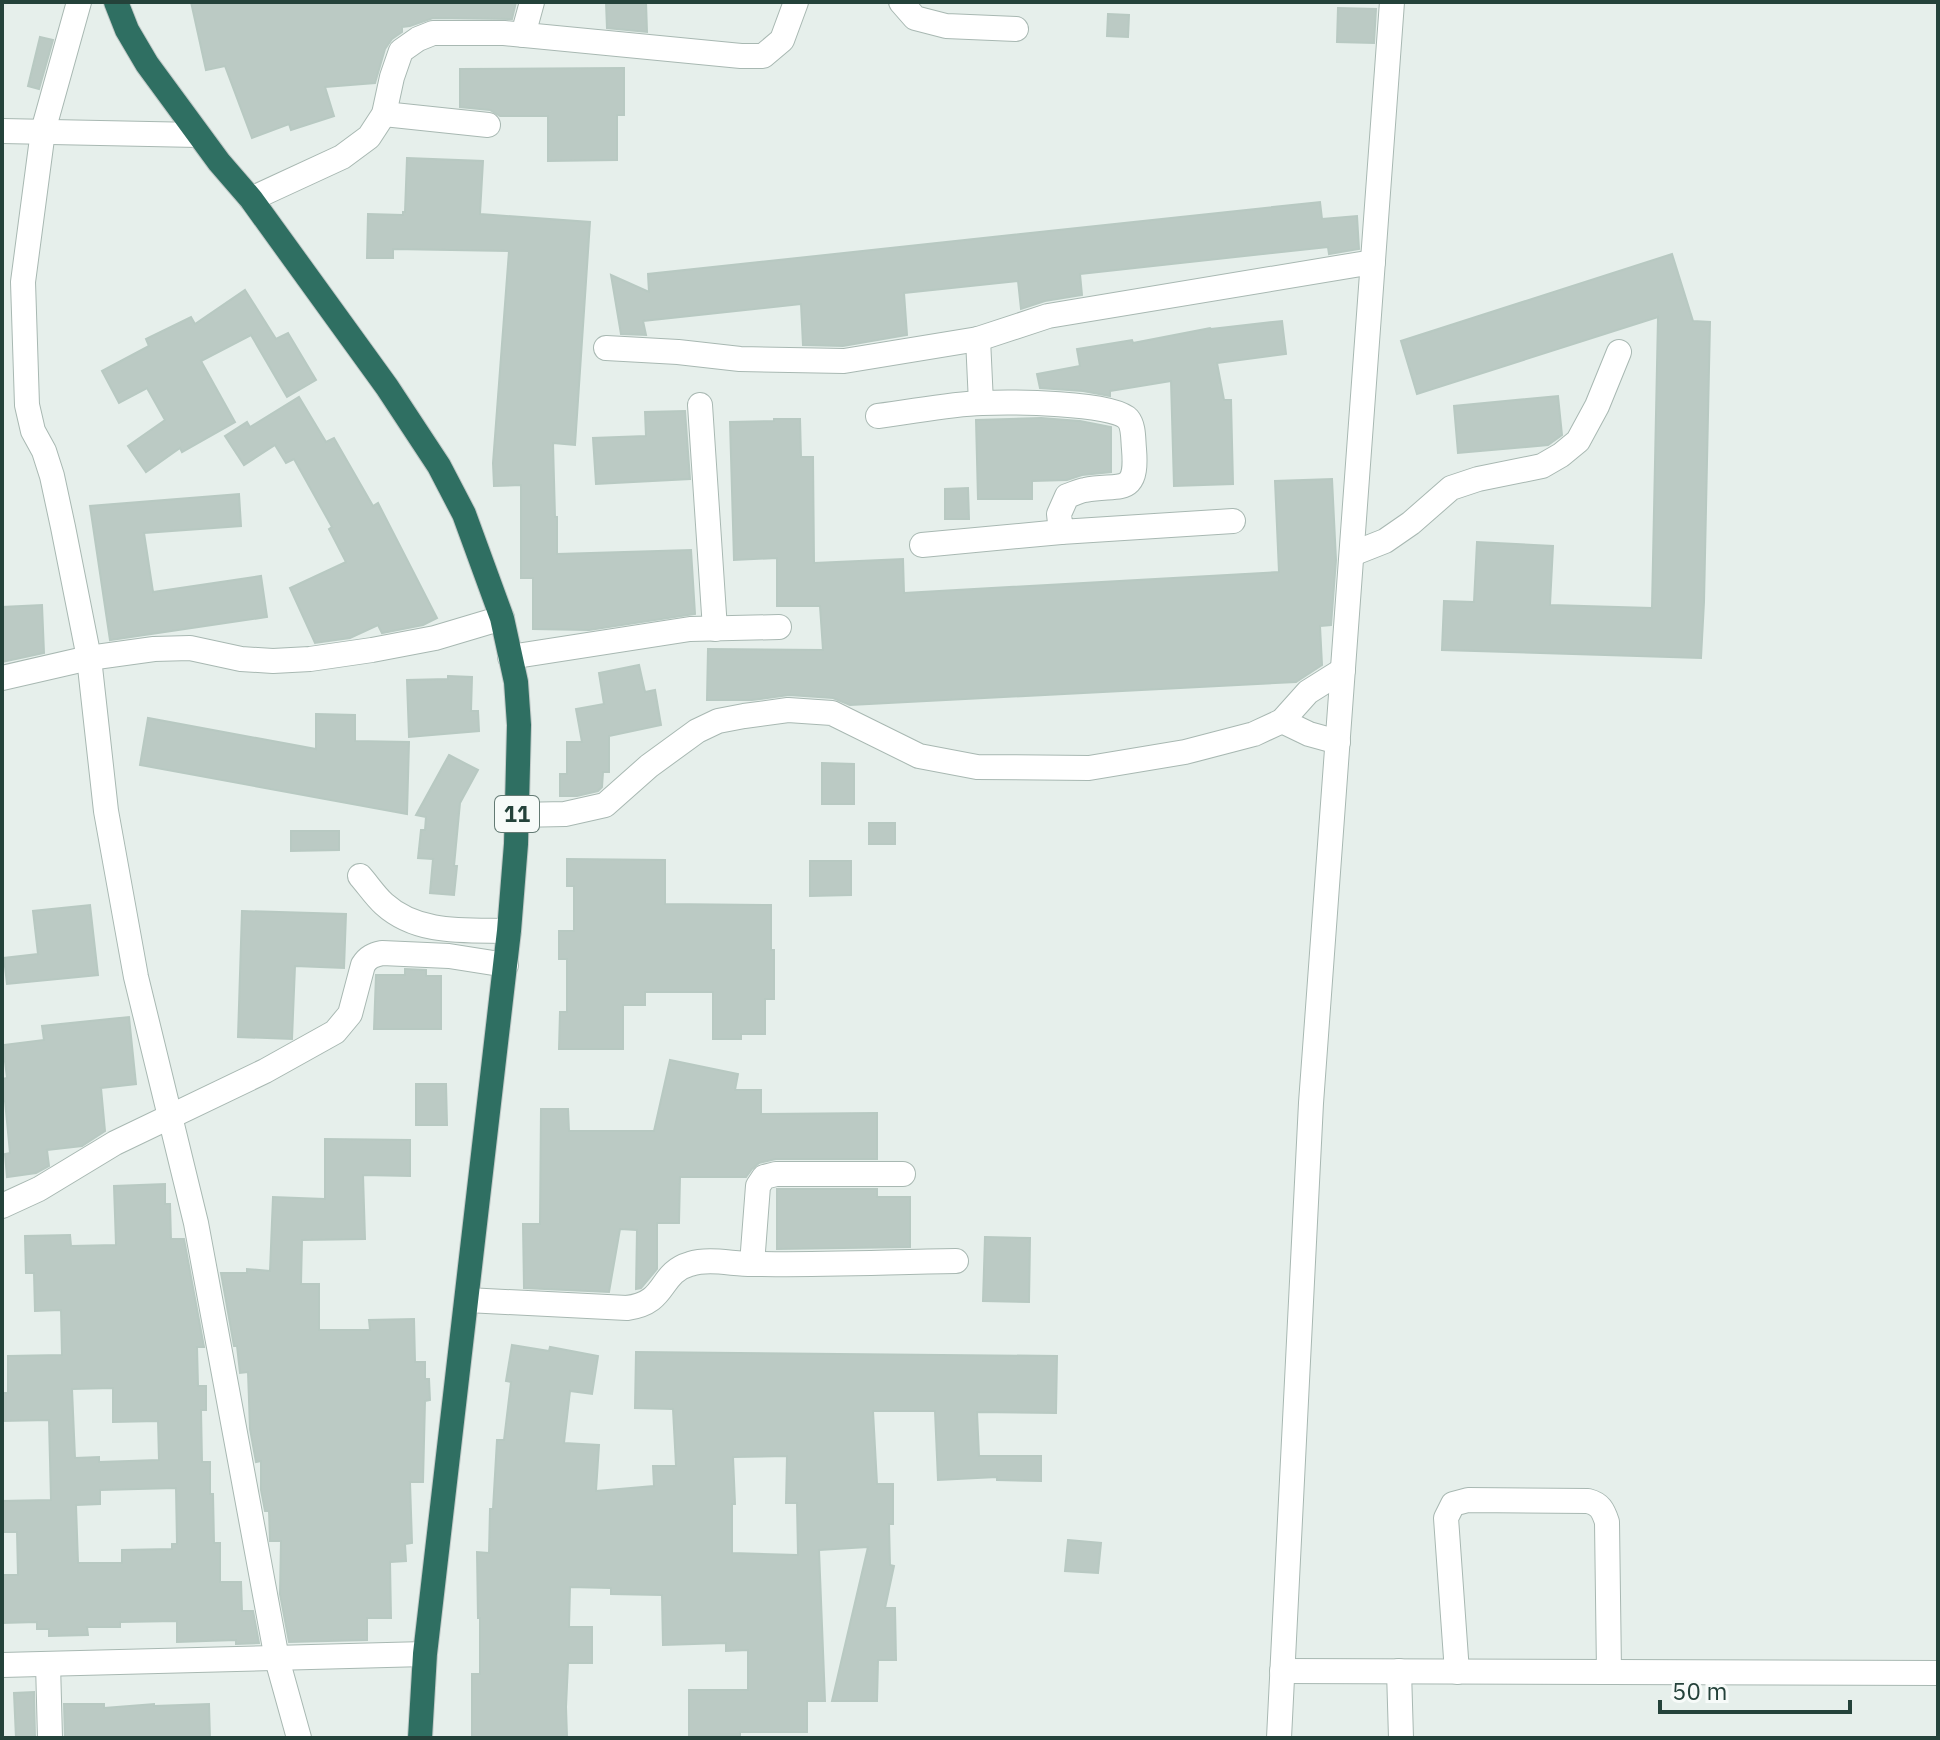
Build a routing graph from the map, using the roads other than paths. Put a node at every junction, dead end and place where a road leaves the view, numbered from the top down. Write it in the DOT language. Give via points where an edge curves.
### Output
graph roads {
  1 [pos="79,2"];
  2 [pos="116,2"];
  3 [pos="532,2"];
  4 [pos="796,2"];
  5 [pos="901,2"];
  6 [pos="1392,2"];
  7 [pos="1016,29"];
  8 [pos="523,35"];
  9 [pos="384,114"];
  10 [pos="488,125"];
  11 [pos="2,131"];
  12 [pos="43,131"];
  13 [pos="198,135"];
  14 [pos="251,199"];
  15 [pos="1373,262"];
  16 [pos="978,339"];
  17 [pos="606,348"];
  18 [pos="1619,352"];
  19 [pos="981,403"];
  20 [pos="700,405"];
  21 [pos="878,416"];
  22 [pos="1233,521"];
  23 [pos="1061,532"];
  24 [pos="922,545"];
  25 [pos="1352,554"];
  26 [pos="502,618"];
  27 [pos="779,627"];
  28 [pos="715,629"];
  29 [pos="510,657"];
  30 [pos="89,658"];
  31 [pos="1343,670"];
  32 [pos="2,678"];
  33 [pos="1282,721"];
  34 [pos="1338,742"];
  35 [pos="517,815"];
  36 [pos="360,876"];
  37 [pos="509,931"];
  38 [pos="506,965"];
  39 [pos="170,1116"];
  40 [pos="903,1174"];
  41 [pos="2,1206"];
  42 [pos="956,1261"];
  43 [pos="752,1264"];
  44 [pos="467,1300"];
  45 [pos="425,1654"];
  46 [pos="277,1659"];
  47 [pos="48,1664"];
  48 [pos="2,1665"];
  49 [pos="1282,1671"];
  50 [pos="1399,1671"];
  51 [pos="1457,1672"];
  52 [pos="1609,1672"];
  53 [pos="1938,1673"];
  54 [pos="50,1738"];
  55 [pos="299,1738"];
  56 [pos="420,1738"];
  57 [pos="1279,1738"];
  58 [pos="1401,1738"];
  1 -- 12 [label="street"];
  2 -- 13 [label="highway, 11" via="147,64"];
  3 -- 8 [label="street"];
  4 -- 8 [label="street" via="782,40 763,56"];
  5 -- 7 [label="street" via="915,18 946,26"];
  6 -- 15 [label="street"];
  8 -- 9 [label="street" via="433,33 418,39 401,51"];
  9 -- 10 [label="street"];
  9 -- 14 [label="street" via="369,137 342,157"];
  11 -- 12 [label="street"];
  12 -- 13 [label="street"];
  12 -- 30 [label="street" via="23,282 27,405 52,476"];
  13 -- 14 [label="highway, 11"];
  14 -- 26 [label="highway, 11" via="439,466 464,514"];
  15 -- 16 [label="street" via="1048,316"];
  15 -- 25 [label="street"];
  16 -- 17 [label="street" via="844,361"];
  16 -- 19 [label="street"];
  18 -- 25 [label="street" via="1578,441 1561,455 1542,466 1451,488 1385,541"];
  19 -- 21 [label="street"];
  19 -- 23 [label="street" via="1077,405 1119,413 1130,421 1135,462 1131,481 1067,496 1059,514"];
  20 -- 28 [label="street"];
  22 -- 23 [label="street"];
  23 -- 24 [label="street"];
  25 -- 31 [label="street"];
  26 -- 29 [label="highway, 11"];
  26 -- 30 [label="street" via="435,638 310,659 241,659 190,648"];
  27 -- 28 [label="street"];
  28 -- 29 [label="street"];
  29 -- 35 [label="highway, 11" via="519,725"];
  30 -- 32 [label="street"];
  30 -- 39 [label="street" via="106,811 136,977"];
  31 -- 33 [label="street" via="1308,692"];
  31 -- 34 [label="street"];
  33 -- 34 [label="street"];
  33 -- 35 [label="street" via="1185,752 1089,768 977,767 919,756 832,713 788,710 718,721 697,731 605,805 565,814"];
  34 -- 49 [label="street" via="1311,1103"];
  35 -- 37 [label="highway, 11"];
  36 -- 37 [label="street" via="385,905 412,923 444,930"];
  37 -- 38 [label="highway, 11"];
  38 -- 39 [label="street" via="449,956 375,954 363,965 350,1014 335,1032"];
  38 -- 44 [label="highway, 11"];
  39 -- 41 [label="street"];
  39 -- 46 [label="street" via="196,1223"];
  40 -- 43 [label="street" via="764,1177 758,1186"];
  42 -- 43 [label="street"];
  43 -- 44 [label="street" via="689,1264 670,1276 648,1303 627,1308"];
  44 -- 45 [label="highway, 11"];
  45 -- 46 [label="street"];
  45 -- 56 [label="highway, 11"];
  46 -- 47 [label="street"];
  46 -- 55 [label="street"];
  47 -- 48 [label="street"];
  47 -- 54 [label="street"];
  49 -- 50 [label="street"];
  49 -- 57 [label="street"];
  50 -- 51 [label="street"];
  50 -- 58 [label="street"];
  51 -- 52 [label="street"];
  51 -- 52 [label="street" via="1446,1518 1453,1504 1468,1500 1588,1501 1603,1510"];
  52 -- 53 [label="street"];
}
